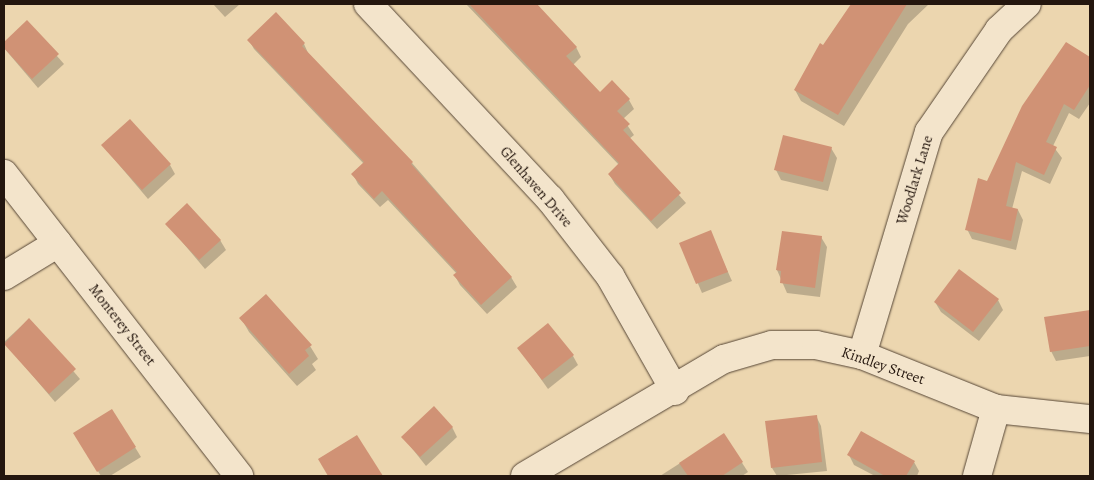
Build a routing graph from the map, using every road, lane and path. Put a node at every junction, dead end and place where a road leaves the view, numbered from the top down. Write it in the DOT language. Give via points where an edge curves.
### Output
graph roads {
  1 [pos="368,4"];
  2 [pos="1027,4"];
  3 [pos="4,174"];
  4 [pos="58,243"];
  5 [pos="4,276"];
  6 [pos="862,356"];
  7 [pos="675,391"];
  8 [pos="996,409"];
  9 [pos="1090,419"];
  10 [pos="239,476"];
  11 [pos="525,476"];
  12 [pos="977,476"];
  1 -- 7 [label="street, Glenhaven Drive" via="556,207 610,276"];
  2 -- 6 [label="street, Woodlark Lane" via="999,30 929,132"];
  3 -- 4 [label="street, Monterey Street"];
  4 -- 5 [label="street"];
  4 -- 10 [label="street, Monterey Street"];
  6 -- 7 [label="street, Kindley Street" via="816,345 772,345 724,360"];
  6 -- 8 [label="street, Kindley Street"];
  7 -- 11 [label="street, Kindley Street"];
  8 -- 9 [label="street, Kindley Street"];
  8 -- 12 [label="street"];
}
